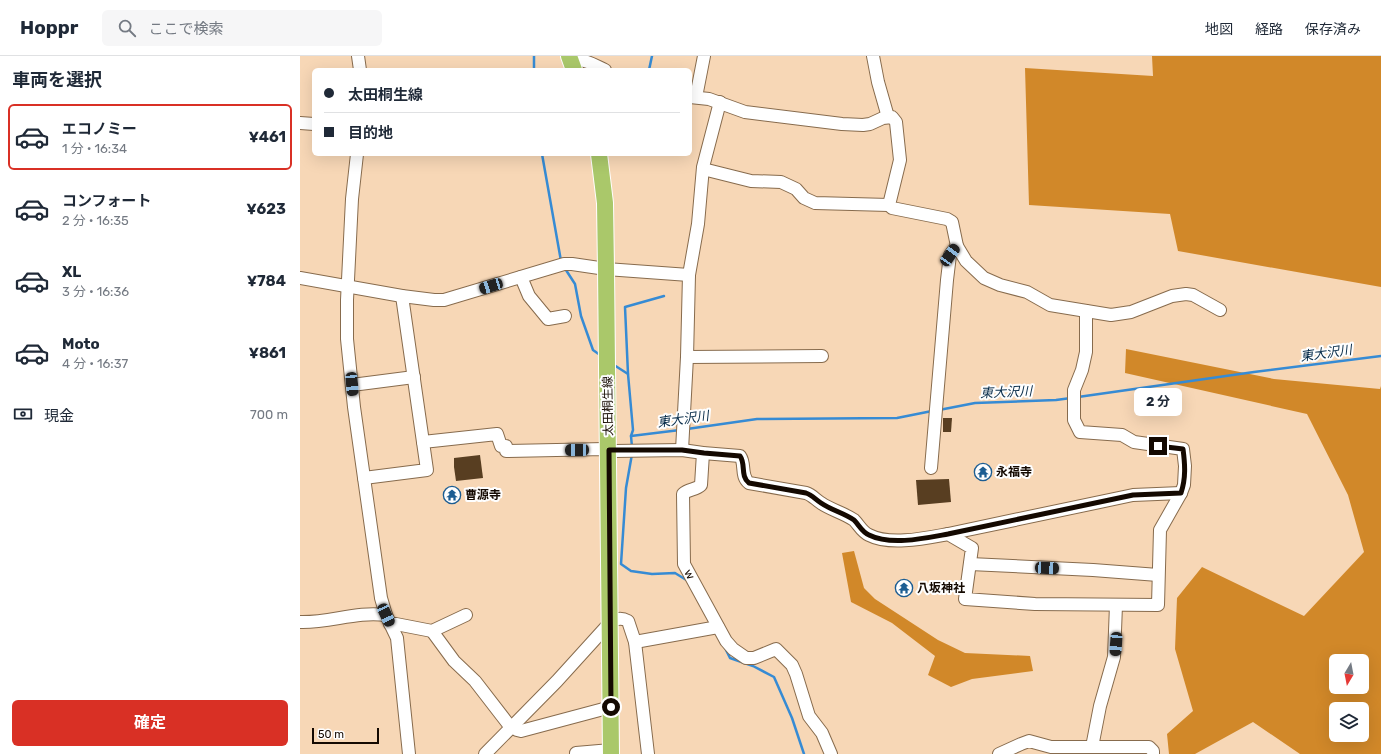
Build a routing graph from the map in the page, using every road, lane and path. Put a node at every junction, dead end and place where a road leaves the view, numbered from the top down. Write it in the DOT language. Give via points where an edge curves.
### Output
graph roads {
  1 [pos="358,56"];
  2 [pos="704,56"];
  3 [pos="873,56"];
  4 [pos="578,61"];
  5 [pos="360,68"];
  6 [pos="599,68"];
  7 [pos="693,97"];
  8 [pos="720,102"];
  9 [pos="888,117"];
  10 [pos="300,123"];
  11 [pos="312,124"];
  12 [pos="357,156"];
  13 [pos="599,156"];
  14 [pos="703,169"];
  15 [pos="889,205"];
  16 [pos="957,246"];
  17 [pos="606,269"];
  18 [pos="689,274"];
  19 [pos="300,278"];
  20 [pos="521,278"];
  21 [pos="348,286"];
  22 [pos="402,296"];
  23 [pos="1220,310"];
  24 [pos="1086,311"];
  25 [pos="565,316"];
  26 [pos="687,356"];
  27 [pos="822,356"];
  28 [pos="414,377"];
  29 [pos="352,384"];
  30 [pos="423,442"];
  31 [pos="609,450"];
  32 [pos="682,450"];
  33 [pos="704,453"];
  34 [pos="931,468"];
  35 [pos="364,478"];
  36 [pos="1181,493"];
  37 [pos="948,534"];
  38 [pos="970,564"];
  39 [pos="1158,575"];
  40 [pos="1116,605"];
  41 [pos="466,615"];
  42 [pos="388,620"];
  43 [pos="300,622"];
  44 [pos="610,622"];
  45 [pos="715,628"];
  46 [pos="432,631"];
  47 [pos="634,642"];
  48 [pos="611,707"];
  49 [pos="512,728"];
  50 [pos="1085,750"];
  51 [pos="611,752"];
  52 [pos="576,753"];
  53 [pos="410,754"];
  54 [pos="484,754"];
  55 [pos="648,754"];
  56 [pos="831,754"];
  57 [pos="999,754"];
  58 [pos="1153,754"];
  1 -- 5 [label="street"];
  2 -- 7 [label="street"];
  3 -- 9 [label="street"];
  4 -- 6 [label="street"];
  7 -- 8 [label="street"];
  8 -- 9 [label="street" via="745,112 842,124 863,125"];
  8 -- 14 [label="street"];
  9 -- 15 [label="street" via="892,117 896,122 900,160"];
  10 -- 11 [label="street"];
  12 -- 21 [label="street"];
  13 -- 17 [label="main road, 太田桐生線" via="605,203"];
  14 -- 15 [label="street" via="751,181 782,182 796,189 804,198 815,202"];
  14 -- 18 [label="street" via="698,224"];
  15 -- 16 [label="street" via="892,208 952,222"];
  16 -- 24 [label="street" via="966,261 984,278 1027,292 1050,305"];
  16 -- 34 [label="street" via="950,255 947,280"];
  17 -- 18 [label="street"];
  17 -- 20 [label="street" via="562,265"];
  17 -- 31 [label="main road, 太田桐生線"];
  18 -- 26 [label="street"];
  19 -- 21 [label="street"];
  20 -- 22 [label="street" via="444,300"];
  20 -- 25 [label="street" via="529,296 548,319"];
  21 -- 22 [label="street"];
  21 -- 29 [label="street" via="347,339"];
  22 -- 28 [label="street"];
  23 -- 24 [label="street" via="1193,295 1180,294 1132,312 1112,315"];
  24 -- 36 [label="street" via="1086,352 1074,390 1074,420 1080,432 1122,435 1134,442 1183,449 1185,466"];
  26 -- 27 [label="street"];
  26 -- 32 [label="street"];
  28 -- 29 [label="street"];
  28 -- 30 [label="street"];
  29 -- 35 [label="street"];
  30 -- 31 [label="street" via="497,434 501,446 506,446 506,451"];
  30 -- 35 [label="street" via="427,470"];
  31 -- 32 [label="street"];
  31 -- 44 [label="main road, 太田桐生線"];
  32 -- 33 [label="street"];
  33 -- 37 [label="street" via="740,456 743,460 744,478 749,483 806,493 853,520 865,533 878,538 894,540"];
  33 -- 45 [label="street, w" via="701,486 683,494 684,564"];
  35 -- 42 [label="street" via="381,598"];
  36 -- 37 [label="street" via="1133,495"];
  36 -- 39 [label="street" via="1160,530"];
  37 -- 38 [label="street" via="972,548"];
  38 -- 39 [label="street"];
  38 -- 40 [label="street" via="965,598 1035,604"];
  39 -- 40 [label="street" via="1158,605"];
  40 -- 50 [label="street" via="1114,657"];
  41 -- 46 [label="street"];
  42 -- 43 [label="street" via="364,613"];
  42 -- 46 [label="street"];
  42 -- 53 [label="street" via="397,638"];
  44 -- 47 [label="street" via="618,618 628,621"];
  44 -- 48 [label="main road, 太田桐生線"];
  44 -- 49 [label="street"];
  45 -- 47 [label="street"];
  45 -- 56 [label="street, w" via="733,649 746,658 754,658 776,649 792,665 809,716 822,733"];
  46 -- 49 [label="street" via="454,661 475,681"];
  47 -- 55 [label="street"];
  48 -- 49 [label="street" via="521,731"];
  48 -- 51 [label="main road, 太田桐生線"];
  49 -- 54 [label="street"];
  50 -- 57 [label="street" via="1029,742"];
  50 -- 58 [label="street" via="1149,747"];
  51 -- 52 [label="street"];
}
